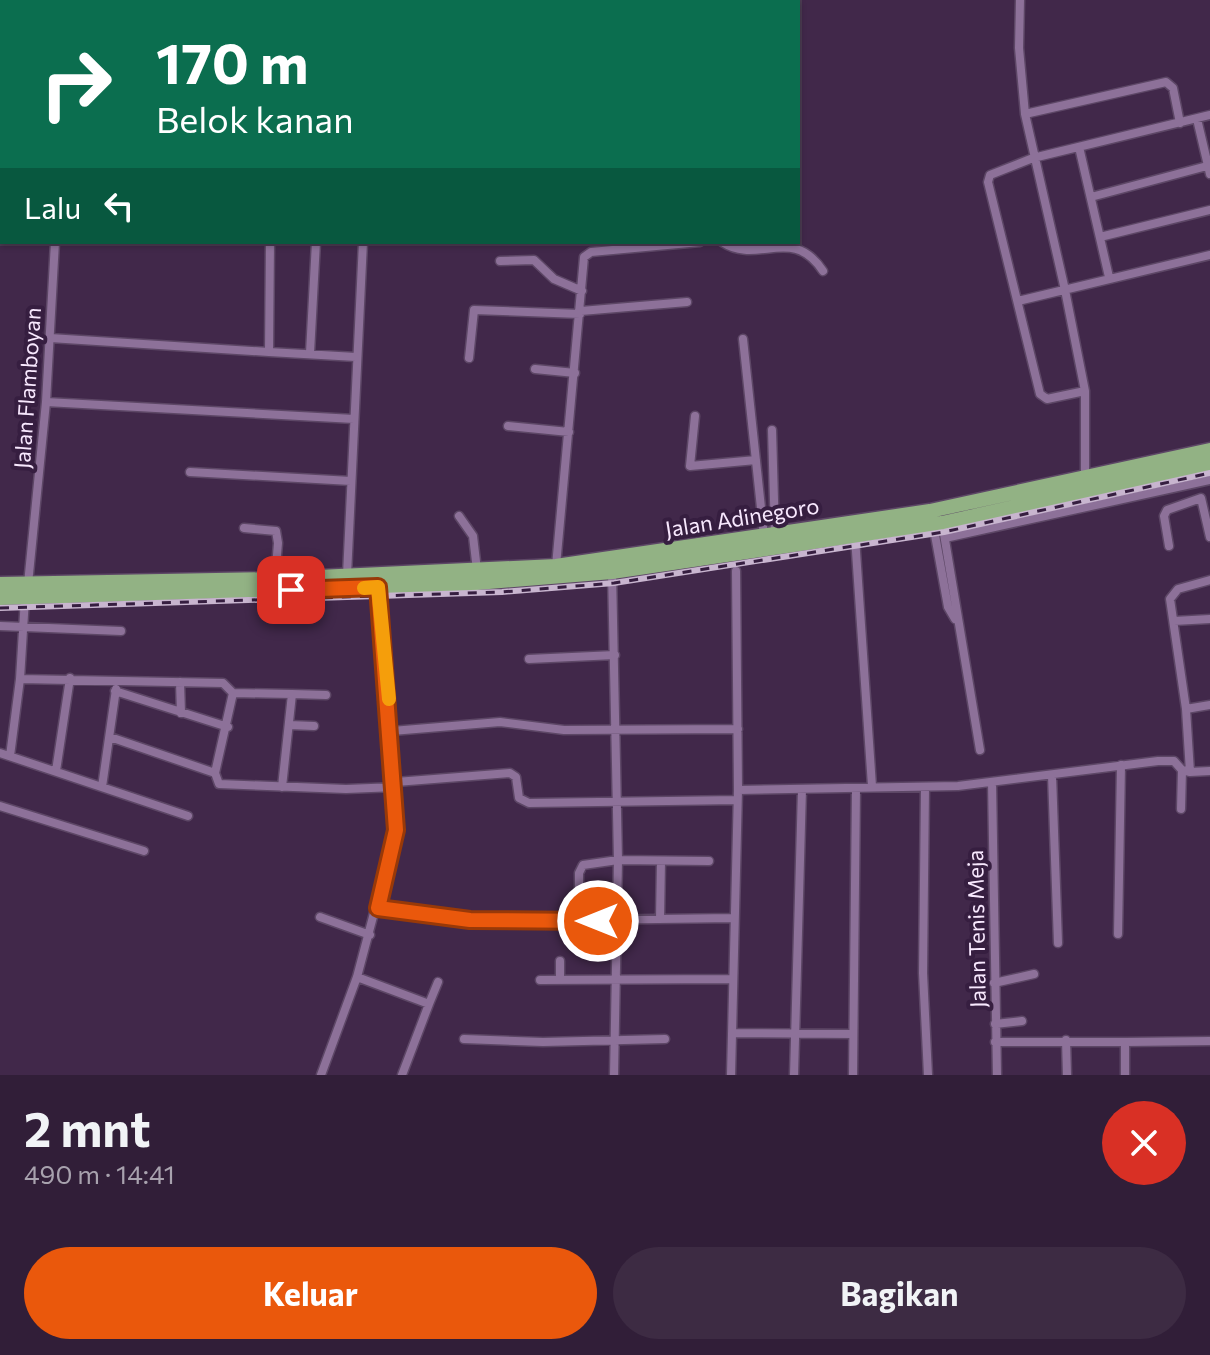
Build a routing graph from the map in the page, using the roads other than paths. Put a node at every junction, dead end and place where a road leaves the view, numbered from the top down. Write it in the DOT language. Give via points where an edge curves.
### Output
graph roads {
  1 [pos="1020,0"];
  2 [pos="1025,114"];
  3 [pos="1210,115"];
  4 [pos="1197,119"];
  5 [pos="1180,123"];
  6 [pos="1079,147"];
  7 [pos="1033,158"];
  8 [pos="1208,170"];
  9 [pos="1091,197"];
  10 [pos="1210,210"];
  11 [pos="1100,237"];
  12 [pos="55,244"];
  13 [pos="270,244"];
  14 [pos="316,244"];
  15 [pos="363,244"];
  16 [pos="678,244"];
  17 [pos="726,244"];
  18 [pos="1210,255"];
  19 [pos="500,261"];
  20 [pos="823,271"];
  21 [pos="1109,277"];
  22 [pos="1065,290"];
  23 [pos="582,291"];
  24 [pos="1018,301"];
  25 [pos="687,302"];
  26 [pos="580,313"];
  27 [pos="50,338"];
  28 [pos="743,339"];
  29 [pos="269,352"];
  30 [pos="310,353"];
  31 [pos="356,357"];
  32 [pos="469,358"];
  33 [pos="535,369"];
  34 [pos="575,373"];
  35 [pos="1085,391"];
  36 [pos="46,402"];
  37 [pos="695,416"];
  38 [pos="354,419"];
  39 [pos="508,426"];
  40 [pos="772,430"];
  41 [pos="569,432"];
  42 [pos="1210,450"];
  43 [pos="756,460"];
  44 [pos="1210,464"];
  45 [pos="190,472"];
  46 [pos="1085,478"];
  47 [pos="1210,480"];
  48 [pos="351,481"];
  49 [pos="459,516"];
  50 [pos="937,523"];
  51 [pos="244,528"];
  52 [pos="769,536"];
  53 [pos="855,537"];
  54 [pos="1210,537"];
  55 [pos="945,538"];
  56 [pos="1169,546"];
  57 [pos="749,547"];
  58 [pos="722,551"];
  59 [pos="944,557"];
  60 [pos="556,566"];
  61 [pos="477,571"];
  62 [pos="736,571"];
  63 [pos="612,572"];
  64 [pos="347,575"];
  65 [pos="275,579"];
  66 [pos="1210,580"];
  67 [pos="0,584"];
  68 [pos="378,587"];
  69 [pos="27,591"];
  70 [pos="0,598"];
  71 [pos="1210,619"];
  72 [pos="1174,621"];
  73 [pos="0,626"];
  74 [pos="25,628"];
  75 [pos="121,631"];
  76 [pos="615,655"];
  77 [pos="529,659"];
  78 [pos="70,678"];
  79 [pos="20,679"];
  80 [pos="116,679"];
  81 [pos="180,682"];
  82 [pos="115,691"];
  83 [pos="233,693"];
  84 [pos="292,694"];
  85 [pos="326,695"];
  86 [pos="1210,705"];
  87 [pos="1186,709"];
  88 [pos="181,713"];
  89 [pos="289,725"];
  90 [pos="314,726"];
  91 [pos="228,727"];
  92 [pos="617,727"];
  93 [pos="738,729"];
  94 [pos="392,731"];
  95 [pos="110,737"];
  96 [pos="980,750"];
  97 [pos="5,754"];
  98 [pos="1121,765"];
  99 [pos="56,771"];
  100 [pos="1186,771"];
  101 [pos="1210,771"];
  102 [pos="215,773"];
  103 [pos="1052,775"];
  104 [pos="992,782"];
  105 [pos="396,784"];
  106 [pos="872,786"];
  107 [pos="102,787"];
  108 [pos="282,787"];
  109 [pos="925,787"];
  110 [pos="856,788"];
  111 [pos="802,789"];
  112 [pos="737,795"];
  113 [pos="617,799"];
  114 [pos="0,806"];
  115 [pos="1181,809"];
  116 [pos="188,816"];
  117 [pos="144,851"];
  118 [pos="618,860"];
  119 [pos="661,861"];
  120 [pos="709,861"];
  121 [pos="378,908"];
  122 [pos="320,917"];
  123 [pos="733,918"];
  124 [pos="660,919"];
  125 [pos="579,921"];
  126 [pos="617,921"];
  127 [pos="1118,934"];
  128 [pos="370,935"];
  129 [pos="1058,943"];
  130 [pos="560,961"];
  131 [pos="1034,974"];
  132 [pos="357,977"];
  133 [pos="732,979"];
  134 [pos="540,980"];
  135 [pos="560,980"];
  136 [pos="614,980"];
  137 [pos="438,982"];
  138 [pos="994,983"];
  139 [pos="429,1004"];
  140 [pos="1022,1021"];
  141 [pos="995,1024"];
  142 [pos="795,1032"];
  143 [pos="732,1033"];
  144 [pos="853,1034"];
  145 [pos="464,1039"];
  146 [pos="614,1039"];
  147 [pos="665,1039"];
  148 [pos="1066,1040"];
  149 [pos="1210,1041"];
  150 [pos="995,1042"];
  151 [pos="1125,1042"];
  152 [pos="321,1075"];
  153 [pos="402,1075"];
  154 [pos="614,1075"];
  155 [pos="731,1075"];
  156 [pos="794,1075"];
  157 [pos="853,1075"];
  158 [pos="928,1075"];
  159 [pos="997,1075"];
  160 [pos="1067,1075"];
  161 [pos="1125,1075"];
  1 -- 2 [label="street"];
  2 -- 5 [label="street" via="1166,82 1173,88"];
  2 -- 7 [label="street"];
  3 -- 4 [label="street"];
  4 -- 5 [label="street"];
  4 -- 8 [label="street"];
  5 -- 6 [label="street"];
  6 -- 7 [label="street"];
  6 -- 9 [label="street"];
  7 -- 22 [label="street"];
  7 -- 24 [label="street" via="992,172 988,179"];
  8 -- 9 [label="street"];
  9 -- 11 [label="street"];
  10 -- 11 [label="street"];
  11 -- 21 [label="street"];
  12 -- 27 [label="street, Jalan Flamboyan"];
  13 -- 29 [label="street"];
  14 -- 30 [label="street"];
  15 -- 31 [label="street"];
  16 -- 23 [label="street" via="591,252 583,261"];
  17 -- 20 [label="street" via="798,248 813,255"];
  18 -- 21 [label="street"];
  19 -- 23 [label="street" via="534,260 554,279"];
  21 -- 22 [label="street"];
  22 -- 24 [label="street"];
  22 -- 35 [label="street"];
  23 -- 26 [label="street"];
  24 -- 35 [label="street" via="1040,394 1047,399"];
  25 -- 26 [label="street"];
  26 -- 32 [label="street" via="474,310"];
  26 -- 34 [label="street"];
  27 -- 29 [label="street"];
  27 -- 36 [label="street, Jalan Flamboyan"];
  28 -- 43 [label="street"];
  29 -- 30 [label="street"];
  30 -- 31 [label="street"];
  31 -- 38 [label="street"];
  33 -- 34 [label="street"];
  34 -- 41 [label="street"];
  35 -- 46 [label="street"];
  36 -- 38 [label="street"];
  36 -- 69 [label="street, Jalan Flamboyan"];
  37 -- 43 [label="street" via="690,466"];
  38 -- 48 [label="street"];
  39 -- 41 [label="street"];
  40 -- 52 [label="street"];
  41 -- 60 [label="street"];
  42 -- 46 [label="highway, Jalan Adinegoro"];
  43 -- 52 [label="street"];
  44 -- 50 [label="highway"];
  45 -- 48 [label="street"];
  46 -- 52 [label="highway, Jalan Adinegoro" via="930,511"];
  47 -- 55 [label="street"];
  48 -- 64 [label="street"];
  49 -- 61 [label="street" via="473,536"];
  50 -- 53 [label="highway"];
  50 -- 55 [label="street"];
  50 -- 59 [label="street"];
  51 -- 65 [label="street" via="276,531"];
  52 -- 57 [label="highway, Jalan Adinegoro"];
  53 -- 57 [label="highway"];
  53 -- 106 [label="street"];
  54 -- 56 [label="street" via="1201,498 1167,510"];
  55 -- 59 [label="street"];
  57 -- 58 [label="highway"];
  58 -- 60 [label="highway, Jalan Adinegoro"];
  58 -- 63 [label="highway"];
  59 -- 96 [label="street" via="948,607 957,623"];
  60 -- 61 [label="highway, Jalan Adinegoro"];
  61 -- 64 [label="highway, Jalan Adinegoro"];
  62 -- 93 [label="street"];
  63 -- 68 [label="highway"];
  63 -- 76 [label="street"];
  64 -- 65 [label="highway, Jalan Adinegoro"];
  65 -- 69 [label="highway, Jalan Adinegoro"];
  66 -- 72 [label="street" via="1174,591"];
  67 -- 69 [label="highway"];
  68 -- 69 [label="highway"];
  68 -- 94 [label="street"];
  69 -- 70 [label="highway"];
  69 -- 74 [label="street, Jalan Flamboyan"];
  71 -- 72 [label="street"];
  72 -- 87 [label="street"];
  73 -- 74 [label="street"];
  74 -- 75 [label="street"];
  74 -- 79 [label="street, Jalan Flamboyan"];
  76 -- 77 [label="street"];
  76 -- 92 [label="street"];
  78 -- 79 [label="street"];
  78 -- 80 [label="street"];
  78 -- 99 [label="street"];
  79 -- 97 [label="street, Jalan Flamboyan"];
  80 -- 81 [label="street"];
  80 -- 82 [label="street"];
  81 -- 83 [label="street" via="223,683"];
  81 -- 88 [label="street"];
  82 -- 88 [label="street"];
  82 -- 95 [label="street"];
  83 -- 84 [label="street"];
  83 -- 91 [label="street"];
  84 -- 85 [label="street"];
  84 -- 89 [label="street"];
  86 -- 87 [label="street"];
  87 -- 100 [label="street"];
  88 -- 91 [label="street"];
  89 -- 90 [label="street"];
  89 -- 108 [label="street"];
  91 -- 102 [label="street"];
  92 -- 93 [label="street"];
  92 -- 94 [label="street" via="537,729 500,722"];
  92 -- 113 [label="street"];
  93 -- 112 [label="street"];
  94 -- 105 [label="street"];
  95 -- 102 [label="street"];
  95 -- 107 [label="street"];
  97 -- 99 [label="street"];
  98 -- 100 [label="street" via="1174,761"];
  98 -- 103 [label="street"];
  98 -- 127 [label="street"];
  99 -- 107 [label="street"];
  100 -- 101 [label="street"];
  100 -- 115 [label="street"];
  102 -- 108 [label="street" via="224,785"];
  103 -- 104 [label="street"];
  103 -- 129 [label="street"];
  104 -- 109 [label="street"];
  104 -- 138 [label="street, Jalan Tenis Meja"];
  105 -- 108 [label="street"];
  105 -- 113 [label="street" via="510,773 525,802"];
  105 -- 121 [label="street" via="395,842"];
  106 -- 109 [label="street"];
  106 -- 110 [label="street"];
  107 -- 116 [label="street"];
  109 -- 158 [label="street"];
  110 -- 111 [label="street"];
  110 -- 144 [label="street"];
  111 -- 112 [label="street"];
  111 -- 142 [label="street"];
  112 -- 113 [label="street"];
  112 -- 123 [label="street"];
  113 -- 118 [label="street"];
  114 -- 117 [label="street"];
  118 -- 119 [label="street"];
  118 -- 125 [label="street" via="580,868"];
  118 -- 126 [label="street"];
  119 -- 120 [label="street"];
  119 -- 124 [label="street"];
  121 -- 125 [label="street" via="470,920"];
  121 -- 128 [label="street"];
  122 -- 128 [label="street"];
  123 -- 124 [label="street"];
  123 -- 133 [label="street"];
  124 -- 126 [label="street"];
  125 -- 126 [label="street"];
  126 -- 136 [label="street"];
  128 -- 132 [label="street"];
  130 -- 135 [label="street"];
  131 -- 138 [label="street"];
  132 -- 139 [label="street"];
  132 -- 152 [label="street"];
  133 -- 136 [label="street"];
  133 -- 143 [label="street"];
  134 -- 135 [label="street"];
  135 -- 136 [label="street"];
  136 -- 146 [label="street"];
  137 -- 139 [label="street"];
  138 -- 141 [label="street, Jalan Tenis Meja"];
  139 -- 153 [label="street"];
  140 -- 141 [label="street"];
  141 -- 150 [label="street, Jalan Tenis Meja"];
  142 -- 143 [label="street"];
  142 -- 144 [label="street"];
  142 -- 156 [label="street"];
  143 -- 155 [label="street"];
  144 -- 157 [label="street"];
  145 -- 146 [label="street"];
  146 -- 147 [label="street"];
  146 -- 154 [label="street"];
  148 -- 150 [label="street"];
  148 -- 151 [label="street"];
  148 -- 160 [label="street"];
  149 -- 151 [label="street"];
  150 -- 159 [label="street, Jalan Tenis Meja"];
  151 -- 161 [label="street"];
}
